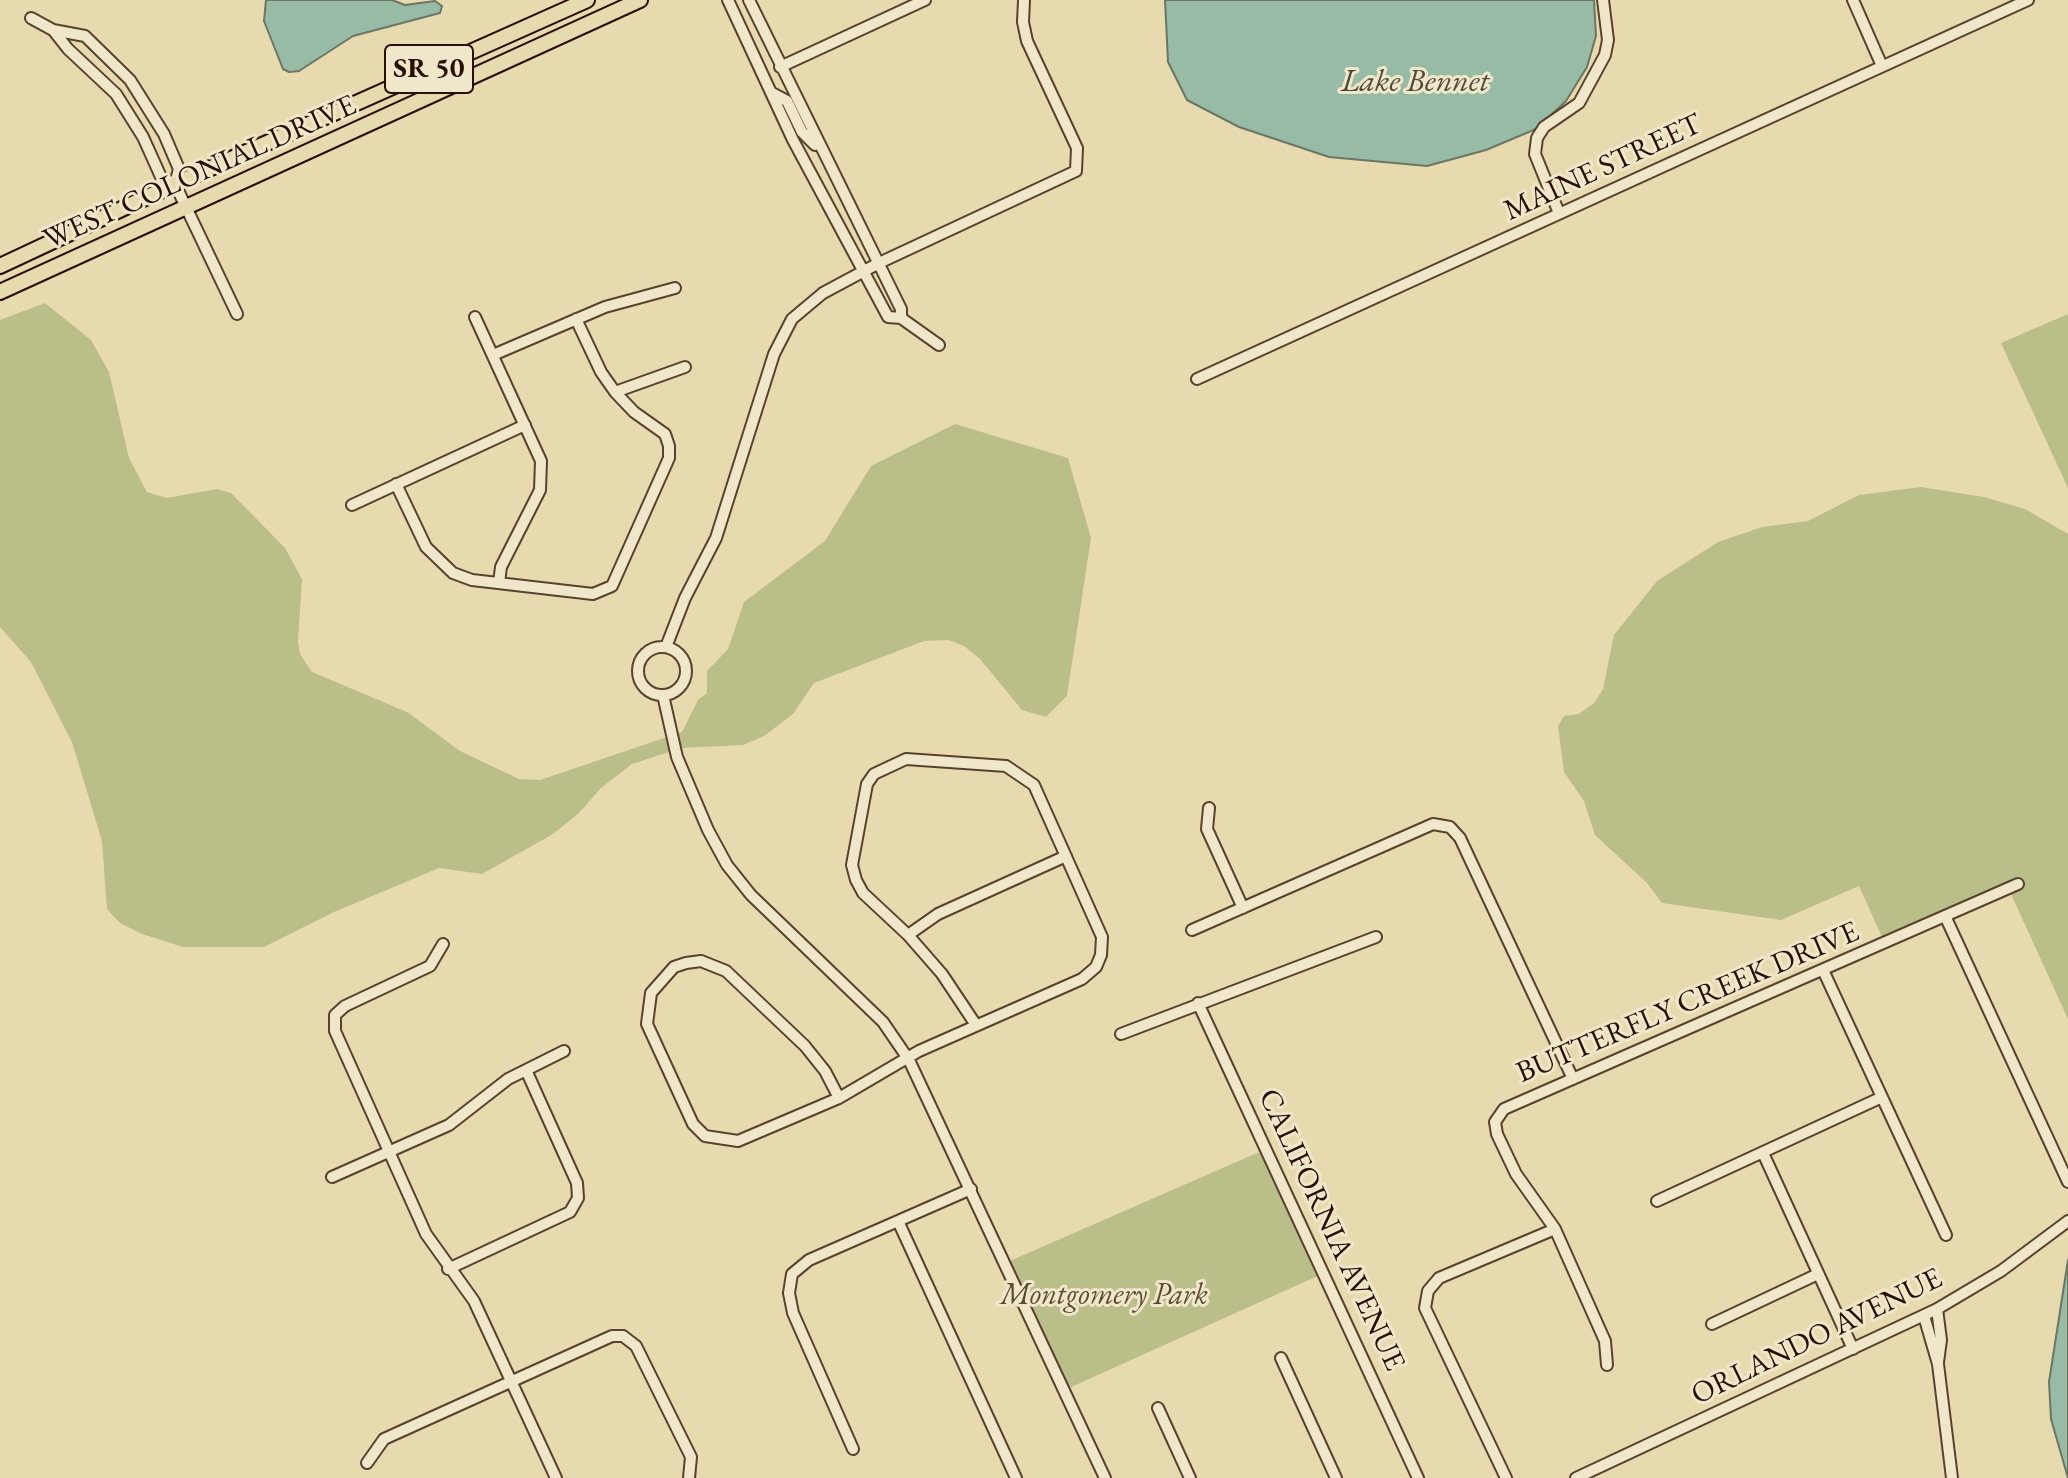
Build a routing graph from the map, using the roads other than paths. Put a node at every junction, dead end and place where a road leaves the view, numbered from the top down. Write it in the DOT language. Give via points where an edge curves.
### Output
graph roads {
  1 [pos="587,0"];
  2 [pos="640,0"];
  3 [pos="728,0"];
  4 [pos="749,0"];
  5 [pos="925,0"];
  6 [pos="1024,0"];
  7 [pos="1603,0"];
  8 [pos="1853,0"];
  9 [pos="2028,0"];
  10 [pos="2010,4"];
  11 [pos="31,18"];
  12 [pos="53,30"];
  13 [pos="1882,66"];
  14 [pos="780,67"];
  15 [pos="772,93"];
  16 [pos="821,151"];
  17 [pos="175,184"];
  18 [pos="186,208"];
  19 [pos="1559,213"];
  20 [pos="879,263"];
  21 [pos="0,266"];
  22 [pos="862,273"];
  23 [pos="675,288"];
  24 [pos="0,292"];
  25 [pos="237,314"];
  26 [pos="475,317"];
  27 [pos="901,318"];
  28 [pos="576,319"];
  29 [pos="939,345"];
  30 [pos="493,355"];
  31 [pos="685,367"];
  32 [pos="1197,379"];
  33 [pos="615,392"];
  34 [pos="525,425"];
  35 [pos="396,484"];
  36 [pos="352,505"];
  37 [pos="499,583"];
  38 [pos="666,647"];
  39 [pos="663,695"];
  40 [pos="1209,808"];
  41 [pos="1066,856"];
  42 [pos="2018,884"];
  43 [pos="1243,908"];
  44 [pos="1946,918"];
  45 [pos="1192,930"];
  46 [pos="908,935"];
  47 [pos="1376,937"];
  48 [pos="443,944"];
  49 [pos="1823,970"];
  50 [pos="1198,1003"];
  51 [pos="976,1025"];
  52 [pos="1121,1034"];
  53 [pos="564,1051"];
  54 [pos="909,1060"];
  55 [pos="526,1070"];
  56 [pos="1573,1079"];
  57 [pos="839,1098"];
  58 [pos="1880,1098"];
  59 [pos="391,1150"];
  60 [pos="1763,1153"];
  61 [pos="332,1177"];
  62 [pos="2068,1182"];
  63 [pos="971,1189"];
  64 [pos="1657,1201"];
  65 [pos="898,1221"];
  66 [pos="2068,1221"];
  67 [pos="1555,1229"];
  68 [pos="1946,1235"];
  69 [pos="448,1269"];
  70 [pos="1818,1274"];
  71 [pos="1937,1309"];
  72 [pos="1924,1316"];
  73 [pos="1712,1324"];
  74 [pos="1853,1349"];
  75 [pos="1281,1358"];
  76 [pos="1938,1364"];
  77 [pos="1607,1365"];
  78 [pos="511,1381"];
  79 [pos="1158,1408"];
  80 [pos="853,1449"];
  81 [pos="367,1463"];
  82 [pos="556,1478"];
  83 [pos="689,1478"];
  84 [pos="1016,1478"];
  85 [pos="1105,1478"];
  86 [pos="1190,1478"];
  87 [pos="1336,1478"];
  88 [pos="1418,1478"];
  89 [pos="1506,1478"];
  90 [pos="1576,1478"];
  91 [pos="1952,1478"];
  1 -- 17 [label="highway, WEST COLONIAL DRIVE / SR 50"];
  2 -- 18 [label="highway, WEST COLONIAL DRIVE / SR 50"];
  3 -- 15 [label="street"];
  4 -- 14 [label="street"];
  5 -- 14 [label="street"];
  6 -- 20 [label="street" via="1027,41 1077,148 1076,171"];
  7 -- 19 [label="street" via="1605,55 1579,103 1537,138 1535,154"];
  8 -- 13 [label="street"];
  9 -- 10 [label="street, MAINE STREET"];
  10 -- 13 [label="street, MAINE STREET"];
  11 -- 12 [label="street"];
  12 -- 17 [label="street" via="116,94 161,177"];
  12 -- 17 [label="street" via="85,36 130,80 169,145 179,169"];
  13 -- 19 [label="street, MAINE STREET"];
  14 -- 16 [label="street"];
  15 -- 16 [label="street" via="787,101 802,132"];
  15 -- 22 [label="street"];
  16 -- 20 [label="street"];
  17 -- 18 [label="street"];
  17 -- 21 [label="highway, WEST COLONIAL DRIVE / SR 50"];
  18 -- 24 [label="highway, WEST COLONIAL DRIVE / SR 50"];
  18 -- 25 [label="street"];
  19 -- 32 [label="street, MAINE STREET"];
  20 -- 22 [label="street"];
  20 -- 27 [label="street"];
  22 -- 27 [label="street" via="888,317"];
  22 -- 38 [label="street" via="823,293 792,319 774,354 721,524"];
  23 -- 28 [label="street"];
  26 -- 30 [label="street"];
  27 -- 29 [label="street"];
  28 -- 30 [label="street"];
  28 -- 33 [label="street"];
  30 -- 34 [label="street"];
  31 -- 33 [label="street"];
  33 -- 37 [label="street" via="665,434 669,458 612,586 593,594"];
  34 -- 35 [label="street"];
  34 -- 37 [label="street" via="543,478 501,567"];
  35 -- 36 [label="street"];
  35 -- 37 [label="street" via="426,547 453,573"];
  38 -- 39 [label="street" via="679,654 686,669 678,689"];
  38 -- 39 [label="street" via="650,650 638,667 646,690"];
  39 -- 54 [label="street" via="677,757 727,865 751,895 883,1022"];
  40 -- 43 [label="street" via="1207,829"];
  41 -- 46 [label="street" via="938,914"];
  41 -- 46 [label="street" via="1034,785 1021,773 1006,766 906,759 889,765 867,784 852,865 863,893"];
  41 -- 51 [label="street" via="1102,937 1096,967 1082,979"];
  42 -- 44 [label="street, BUTTERFLY CREEK DRIVE"];
  43 -- 45 [label="street"];
  43 -- 56 [label="street" via="1433,824 1450,827 1460,838"];
  44 -- 49 [label="street, BUTTERFLY CREEK DRIVE"];
  44 -- 62 [label="street"];
  46 -- 51 [label="street"];
  47 -- 50 [label="street"];
  48 -- 59 [label="street" via="430,966 335,1015 335,1031"];
  49 -- 56 [label="street, BUTTERFLY CREEK DRIVE"];
  49 -- 58 [label="street"];
  50 -- 52 [label="street"];
  50 -- 88 [label="street, CALIFORNIA AVENUE"];
  51 -- 54 [label="street"];
  53 -- 55 [label="street"];
  54 -- 57 [label="street"];
  54 -- 63 [label="street"];
  55 -- 59 [label="street" via="449,1125"];
  55 -- 69 [label="street" via="577,1183 578,1198 570,1212"];
  56 -- 67 [label="street, BUTTERFLY CREEK DRIVE" via="1504,1109 1495,1122 1516,1174"];
  57 -- 57 [label="street" via="805,1046 726,971 701,961 686,963 674,967 651,993 647,1024 693,1124 705,1136 738,1141"];
  58 -- 60 [label="street"];
  58 -- 68 [label="street"];
  59 -- 61 [label="street"];
  59 -- 69 [label="street" via="426,1234"];
  60 -- 64 [label="street"];
  60 -- 70 [label="street"];
  63 -- 65 [label="street"];
  63 -- 85 [label="street"];
  65 -- 80 [label="street" via="809,1260 792,1274 793,1313"];
  65 -- 84 [label="street"];
  66 -- 71 [label="street, ORLANDO AVENUE" via="2001,1271"];
  67 -- 77 [label="street" via="1605,1341"];
  67 -- 89 [label="street" via="1439,1278 1428,1291 1425,1308"];
  69 -- 78 [label="street" via="474,1301"];
  70 -- 73 [label="street"];
  70 -- 74 [label="street"];
  71 -- 72 [label="street, ORLANDO AVENUE"];
  71 -- 76 [label="street"];
  72 -- 74 [label="street, ORLANDO AVENUE"];
  72 -- 76 [label="street"];
  74 -- 90 [label="street, ORLANDO AVENUE"];
  75 -- 87 [label="street"];
  76 -- 91 [label="street"];
  78 -- 81 [label="street" via="384,1439"];
  78 -- 82 [label="street"];
  78 -- 83 [label="street" via="612,1336 623,1336 636,1346 691,1457"];
  79 -- 86 [label="street"];
}
